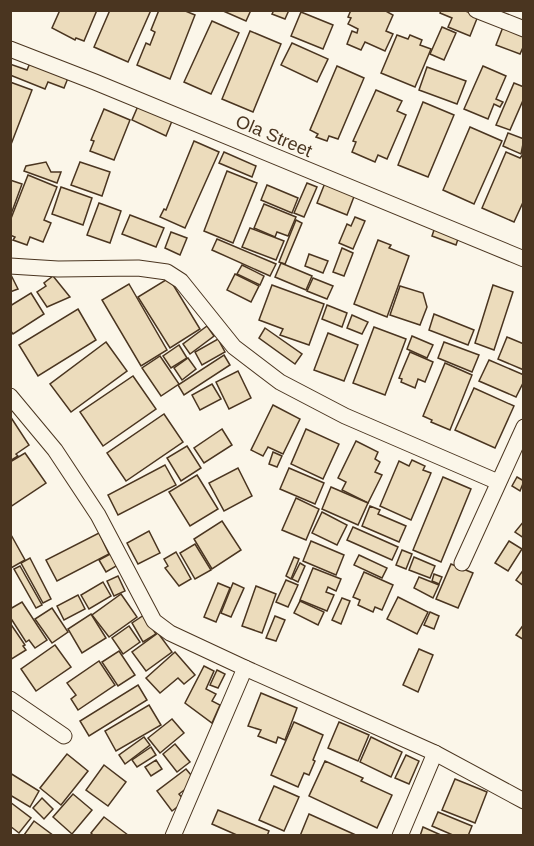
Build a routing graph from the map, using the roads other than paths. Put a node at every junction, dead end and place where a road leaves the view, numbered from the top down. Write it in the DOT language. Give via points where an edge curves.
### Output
graph roads {
  1 [pos="476,10"];
  2 [pos="524,29"];
  3 [pos="10,49"];
  4 [pos="524,259"];
  5 [pos="10,266"];
  6 [pos="10,396"];
  7 [pos="524,427"];
  8 [pos="498,482"];
  9 [pos="462,562"];
  10 [pos="245,668"];
  11 [pos="10,699"];
  12 [pos="64,736"];
  13 [pos="435,753"];
  14 [pos="524,801"];
  15 [pos="173,836"];
  16 [pos="400,836"];
  1 -- 2 [label="street"];
  3 -- 4 [label="street, Ola Street"];
  5 -- 8 [label="street" via="167,272 181,280 234,347 280,382 345,416"];
  6 -- 10 [label="street" via="55,450 98,515 154,621 170,633"];
  7 -- 8 [label="street"];
  8 -- 9 [label="street"];
  10 -- 13 [label="street"];
  10 -- 15 [label="street"];
  11 -- 12 [label="street"];
  13 -- 14 [label="street"];
  13 -- 16 [label="street"];
}
